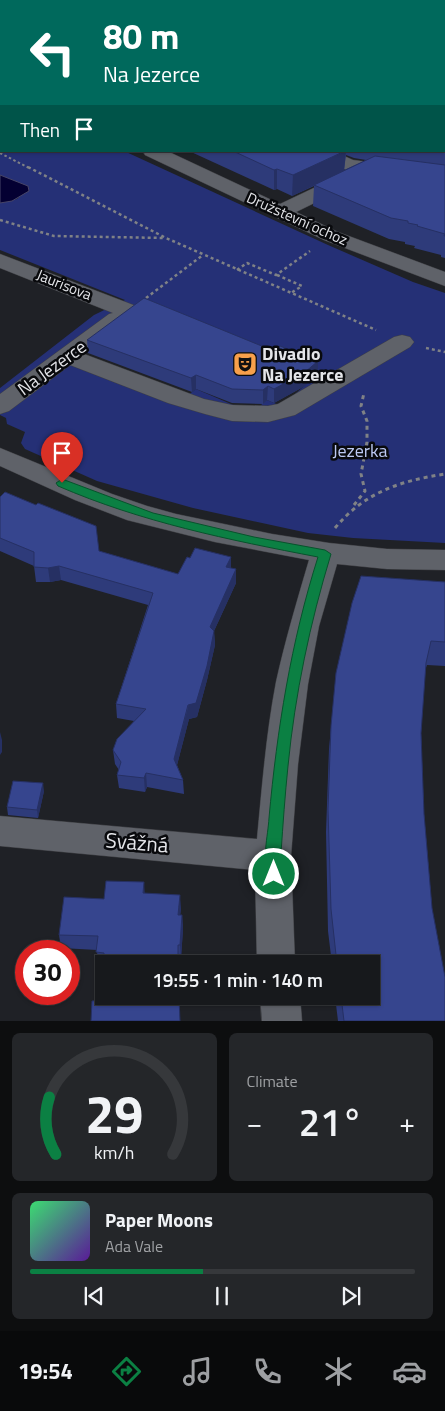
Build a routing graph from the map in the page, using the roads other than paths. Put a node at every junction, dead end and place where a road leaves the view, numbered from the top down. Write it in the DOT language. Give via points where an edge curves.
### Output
graph roads {
  1 [pos="154,152"];
  2 [pos="319,152"];
  3 [pos="370,168"];
  4 [pos="445,178"];
  5 [pos="280,212"];
  6 [pos="0,260"];
  7 [pos="445,279"];
  8 [pos="128,311"];
  9 [pos="402,342"];
  10 [pos="68,356"];
  11 [pos="0,406"];
  12 [pos="0,456"];
  13 [pos="329,543"];
  14 [pos="445,560"];
  15 [pos="0,831"];
  16 [pos="273,856"];
  17 [pos="276,955"];
  18 [pos="281,1005"];
  19 [pos="282,1021"];
  1 -- 5 [label="street, Družstevní ochoz"];
  2 -- 3 [label="street" via="349,165"];
  3 -- 4 [label="street"];
  3 -- 5 [label="street"];
  5 -- 7 [label="street, Družstevní ochoz" via="331,236"];
  6 -- 8 [label="street, Jaurisova"];
  8 -- 10 [label="street, Na Jezerce"];
  9 -- 10 [label="street" via="273,415 203,408"];
  10 -- 11 [label="street, Na Jezerce"];
  12 -- 13 [label="street" via="137,513 254,541"];
  13 -- 14 [label="street"];
  13 -- 16 [label="street" via="311,599 292,684"];
  15 -- 16 [label="street, Svážná"];
  16 -- 17 [label="street"];
  18 -- 19 [label="street"];
}
